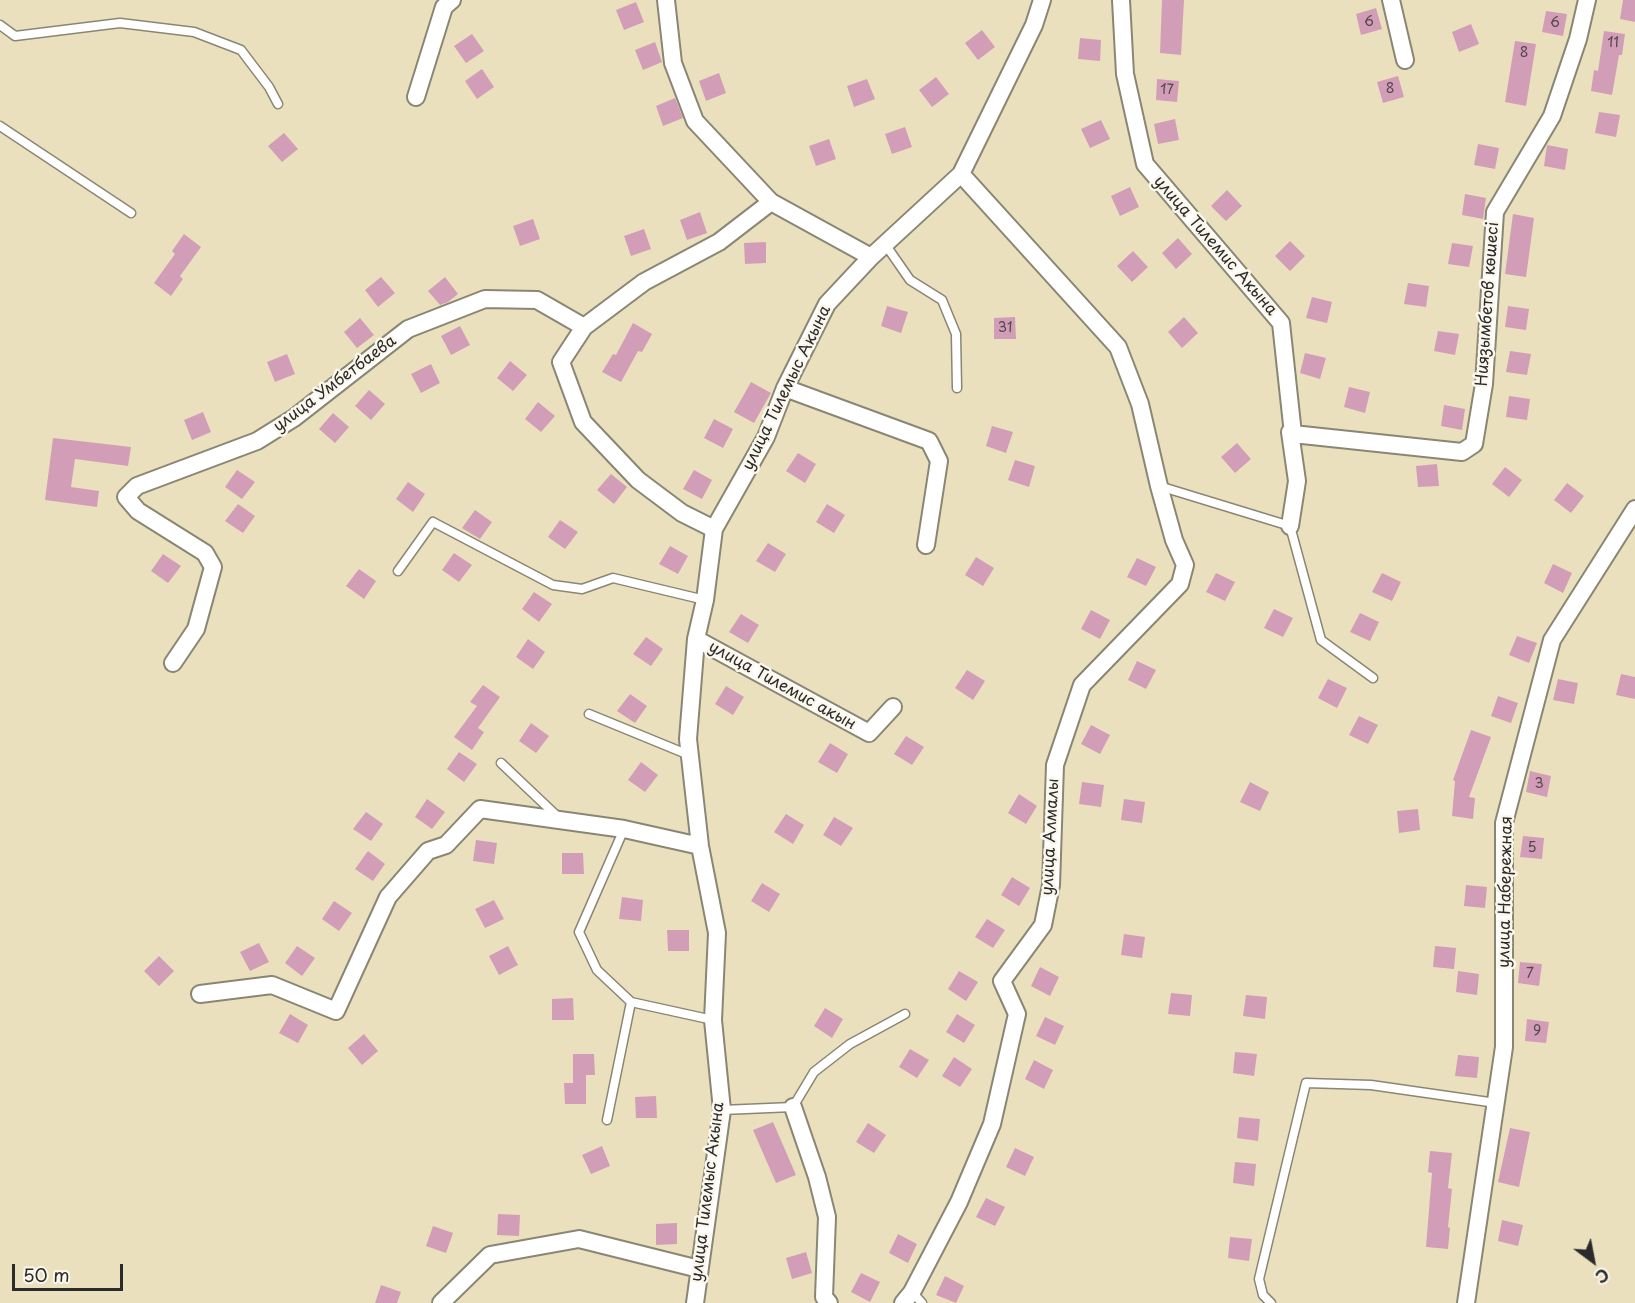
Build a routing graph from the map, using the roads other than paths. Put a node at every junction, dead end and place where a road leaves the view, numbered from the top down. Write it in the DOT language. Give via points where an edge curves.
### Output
graph roads {
  1 [pos="452,0"];
  2 [pos="666,0"];
  3 [pos="1042,0"];
  4 [pos="1121,0"];
  5 [pos="1391,0"];
  6 [pos="1587,0"];
  7 [pos="0,25"];
  8 [pos="1404,60"];
  9 [pos="416,97"];
  10 [pos="278,104"];
  11 [pos="0,126"];
  12 [pos="961,174"];
  13 [pos="771,202"];
  14 [pos="131,213"];
  15 [pos="885,244"];
  16 [pos="871,257"];
  17 [pos="584,327"];
  18 [pos="785,388"];
  19 [pos="957,388"];
  20 [pos="1293,434"];
  21 [pos="1159,486"];
  22 [pos="1635,509"];
  23 [pos="1290,526"];
  24 [pos="714,529"];
  25 [pos="926,545"];
  26 [pos="398,571"];
  27 [pos="705,600"];
  28 [pos="696,639"];
  29 [pos="173,663"];
  30 [pos="1372,678"];
  31 [pos="892,707"];
  32 [pos="589,714"];
  33 [pos="690,755"];
  34 [pos="501,763"];
  35 [pos="561,821"];
  36 [pos="624,829"];
  37 [pos="700,846"];
  38 [pos="200,994"];
  39 [pos="631,1002"];
  40 [pos="905,1014"];
  41 [pos="713,1020"];
  42 [pos="1496,1103"];
  43 [pos="793,1107"];
  44 [pos="722,1110"];
  45 [pos="607,1120"];
  46 [pos="699,1269"];
  47 [pos="912,1299"];
  48 [pos="441,1303"];
  49 [pos="695,1303"];
  50 [pos="829,1303"];
  51 [pos="1271,1303"];
  52 [pos="1466,1303"];
  1 -- 9 [label="street" via="444,8"];
  2 -- 13 [label="street" via="673,63 695,122"];
  3 -- 12 [label="street, улица Тилемыс Акына" via="1034,25"];
  4 -- 20 [label="street, улица Тилемис Акына" via="1125,75 1145,164 1281,323"];
  5 -- 8 [label="street"];
  6 -- 20 [label="street, Ниязымбетов көшесі" via="1552,116 1495,212 1484,384 1474,444 1462,452"];
  7 -- 10 [label="lane" via="15,36 120,22 194,32 241,50"];
  11 -- 14 [label="lane"];
  12 -- 15 [label="street, улица Тилемыс Акына"];
  12 -- 21 [label="street" via="1118,347 1140,404"];
  13 -- 16 [label="street"];
  13 -- 17 [label="street" via="719,242 644,282"];
  15 -- 16 [label="street, улица Тилемыс Акына"];
  15 -- 19 [label="lane" via="910,280 942,300 956,334"];
  16 -- 18 [label="street, улица Тилемыс Акына" via="826,304"];
  17 -- 24 [label="street" via="561,362 583,422 638,480 682,513"];
  17 -- 29 [label="street, улица Умбетбаева" via="537,300 485,300 408,329 294,418 257,441 137,486 126,497 138,511 205,554 213,567 195,629"];
  18 -- 24 [label="street, улица Тилемыс Акына" via="766,437"];
  18 -- 25 [label="street" via="928,441 939,461"];
  20 -- 23 [label="street, улица Тилемис Акына" via="1290,432 1297,481"];
  21 -- 23 [label="lane"];
  21 -- 47 [label="street, улица Алмалы" via="1185,566 1180,584 1082,685 1054,765 1051,885 1043,925 1002,981 1017,1014 992,1124"];
  22 -- 42 [label="street, улица Набережная" via="1551,640 1504,823 1504,1047"];
  23 -- 30 [label="lane" via="1321,640"];
  24 -- 27 [label="street, улица Тилемыс Акына"];
  26 -- 27 [label="lane" via="434,522 553,585 582,589 613,578"];
  27 -- 28 [label="street, улица Тилемыс Акына"];
  28 -- 31 [label="street, улица Тилемис акын" via="869,733"];
  28 -- 33 [label="street, улица Тилемыс Акына"];
  32 -- 33 [label="lane"];
  33 -- 37 [label="street, улица Тилемыс Акына"];
  34 -- 35 [label="lane"];
  35 -- 36 [label="street"];
  35 -- 38 [label="street" via="480,810 446,845 428,851 388,897 336,1011 272,985"];
  36 -- 37 [label="street"];
  36 -- 39 [label="lane" via="579,932 597,970"];
  37 -- 41 [label="street, улица Тилемыс Акына" via="717,933"];
  39 -- 41 [label="lane"];
  39 -- 45 [label="lane"];
  40 -- 43 [label="lane" via="850,1044 814,1072"];
  41 -- 44 [label="street, улица Тилемыс Акына"];
  42 -- 51 [label="lane" via="1371,1085 1306,1083 1259,1279 1263,1295"];
  42 -- 52 [label="street, улица Набережная"];
  43 -- 44 [label="lane"];
  43 -- 50 [label="street" via="827,1217 824,1297"];
  44 -- 46 [label="street, улица Тилемыс Акына"];
  46 -- 48 [label="street" via="579,1239 490,1255"];
  46 -- 49 [label="street, улица Тилемыс Акына"];
}
